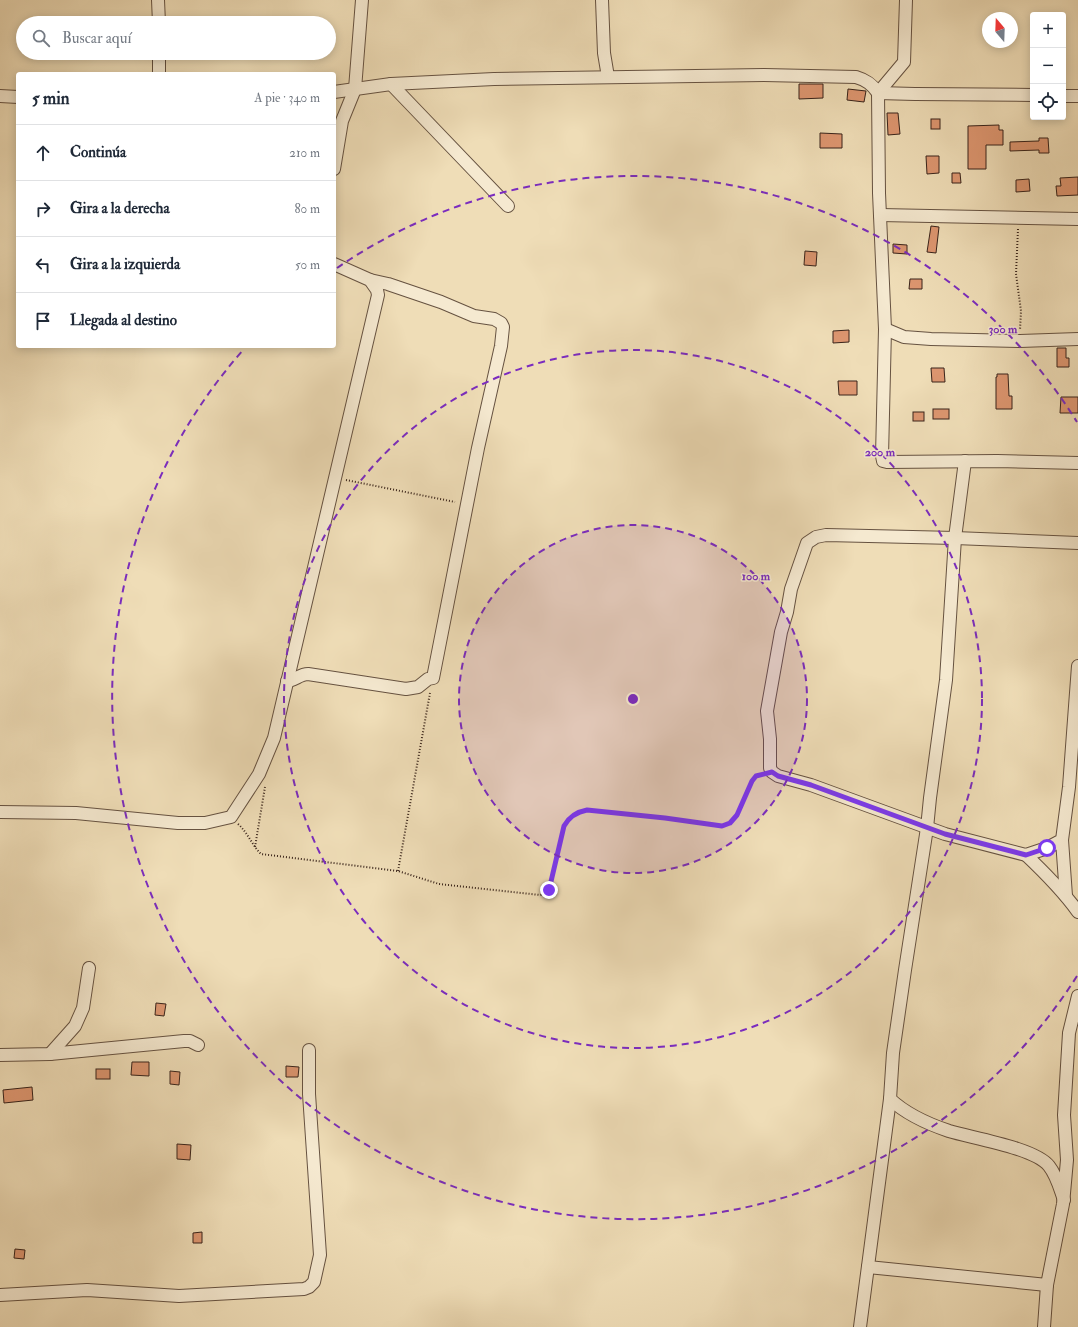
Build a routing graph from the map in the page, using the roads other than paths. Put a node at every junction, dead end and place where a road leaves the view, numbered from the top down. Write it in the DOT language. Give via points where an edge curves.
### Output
graph roads {
  1 [pos="158,0"];
  2 [pos="362,0"];
  3 [pos="602,0"];
  4 [pos="906,0"];
  5 [pos="158,16"];
  6 [pos="159,60"];
  7 [pos="159,72"];
  8 [pos="608,76"];
  9 [pos="391,84"];
  10 [pos="355,89"];
  11 [pos="336,92"];
  12 [pos="878,93"];
  13 [pos="0,96"];
  14 [pos="1030,96"];
  15 [pos="1066,96"];
  16 [pos="1078,96"];
  17 [pos="16,97"];
  18 [pos="336,157"];
  19 [pos="508,206"];
  20 [pos="880,215"];
  21 [pos="1078,219"];
  22 [pos="336,265"];
  23 [pos="370,280"];
  24 [pos="885,329"];
  25 [pos="1078,339"];
  26 [pos="964,461"];
  27 [pos="1078,463"];
  28 [pos="955,538"];
  29 [pos="1078,543"];
  30 [pos="1078,666"];
  31 [pos="287,681"];
  32 [pos="0,812"];
  33 [pos="928,828"];
  34 [pos="1062,840"];
  35 [pos="1026,855"];
  36 [pos="1066,896"];
  37 [pos="1078,912"];
  38 [pos="89,968"];
  39 [pos="1078,996"];
  40 [pos="198,1045"];
  41 [pos="309,1050"];
  42 [pos="50,1054"];
  43 [pos="0,1055"];
  44 [pos="890,1099"];
  45 [pos="1064,1200"];
  46 [pos="868,1267"];
  47 [pos="1047,1285"];
  48 [pos="0,1295"];
  49 [pos="860,1327"];
  50 [pos="1044,1327"];
  1 -- 5 [label="street"];
  2 -- 10 [label="street"];
  3 -- 8 [label="street" via="604,53"];
  4 -- 12 [label="street" via="904,62"];
  6 -- 7 [label="street"];
  8 -- 9 [label="street"];
  8 -- 12 [label="street" via="856,77 871,84"];
  9 -- 10 [label="street"];
  9 -- 19 [label="street"];
  10 -- 11 [label="street"];
  10 -- 18 [label="street" via="342,121"];
  12 -- 14 [label="street"];
  12 -- 20 [label="street"];
  13 -- 17 [label="street"];
  15 -- 16 [label="street"];
  20 -- 21 [label="street"];
  20 -- 24 [label="street"];
  22 -- 23 [label="street"];
  23 -- 31 [label="street" via="378,295"];
  23 -- 31 [label="street" via="435,300 474,316 494,319 503,327 433,678 418,687 406,689 308,674"];
  24 -- 25 [label="street" via="904,337 931,339"];
  24 -- 26 [label="street" via="883,461"];
  26 -- 27 [label="street"];
  26 -- 28 [label="street"];
  28 -- 29 [label="street"];
  28 -- 33 [label="street" via="946,680"];
  28 -- 33 [label="street" via="826,535 816,537 807,543 791,589 781,632 768,711 772,772"];
  30 -- 34 [label="street" via="1069,787"];
  31 -- 32 [label="street" via="274,738 259,774 231,817 205,823 178,823 76,813"];
  33 -- 35 [label="street"];
  33 -- 44 [label="street" via="893,1054"];
  34 -- 35 [label="street"];
  34 -- 36 [label="street"];
  35 -- 36 [label="street"];
  36 -- 37 [label="street"];
  38 -- 42 [label="street" via="83,1008 75,1026"];
  39 -- 45 [label="street" via="1069,1033 1064,1114 1067,1160"];
  40 -- 42 [label="street" via="184,1041"];
  41 -- 48 [label="street" via="309,1094 320,1255 314,1282 309,1287 179,1296 87,1290"];
  42 -- 43 [label="street"];
  44 -- 45 [label="street" via="923,1120 949,1131 992,1141 1039,1158 1049,1166"];
  44 -- 46 [label="street"];
  45 -- 47 [label="street"];
  46 -- 47 [label="street"];
  46 -- 49 [label="street"];
  47 -- 50 [label="street"];
}
